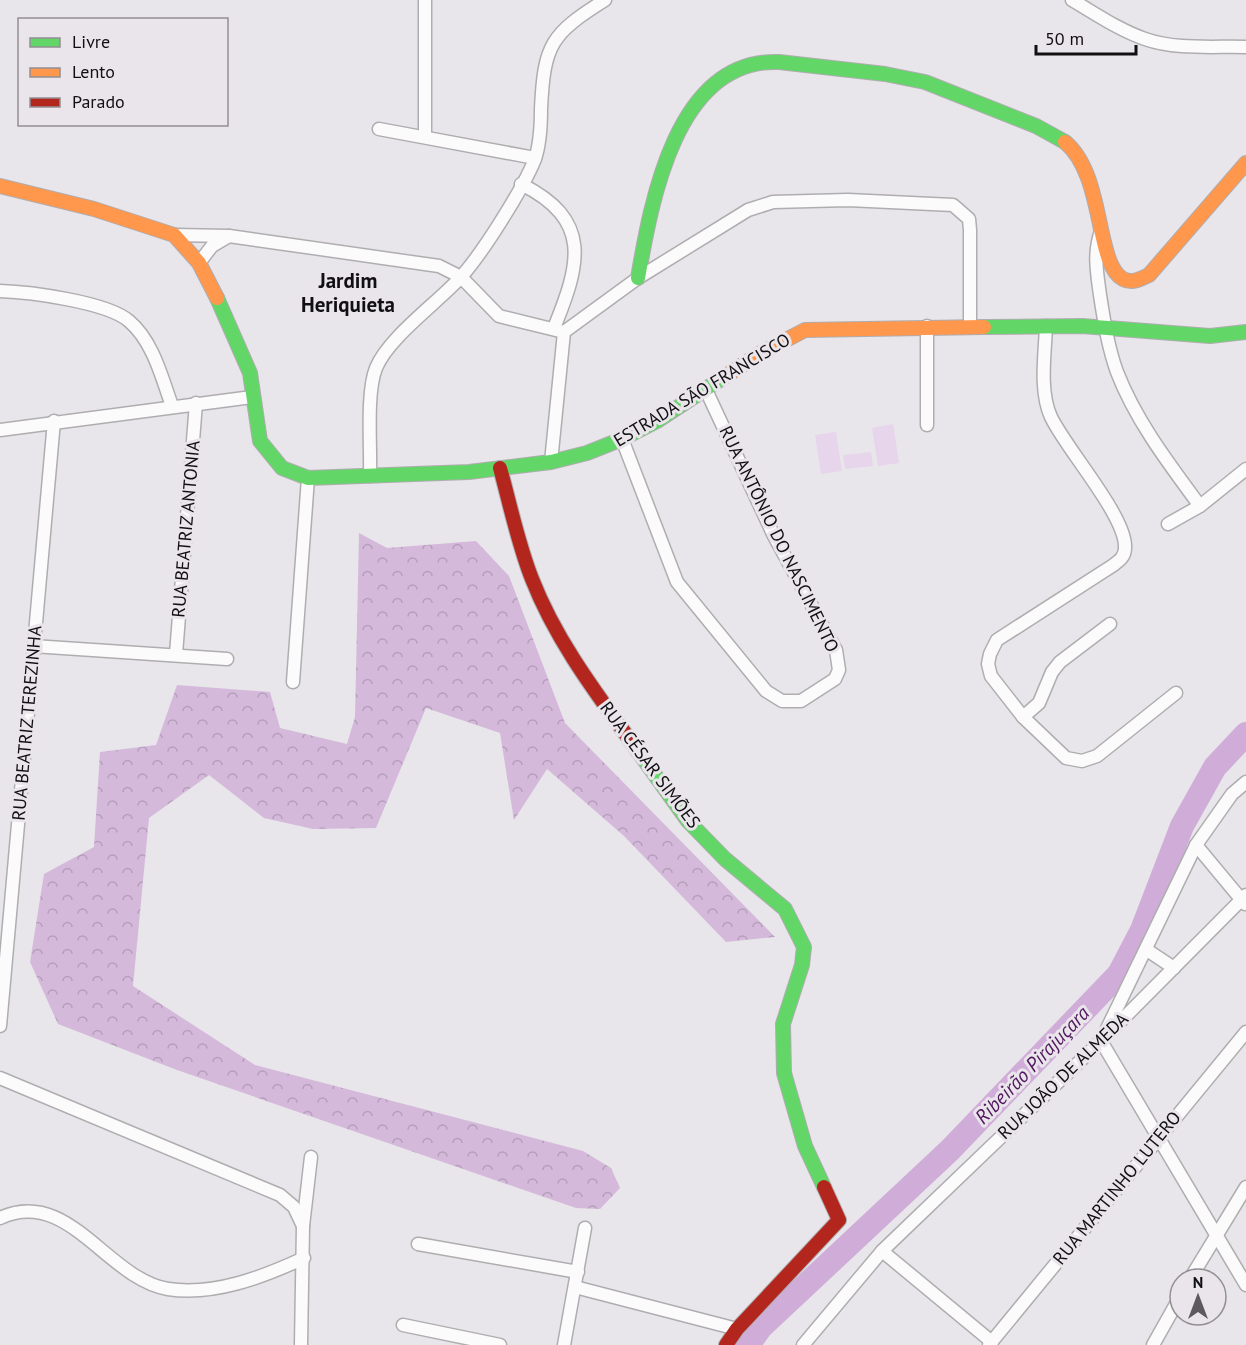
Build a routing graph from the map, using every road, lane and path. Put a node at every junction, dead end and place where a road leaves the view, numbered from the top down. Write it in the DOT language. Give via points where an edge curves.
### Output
graph roads {
  1 [pos="425,0"];
  2 [pos="605,0"];
  3 [pos="1072,0"];
  4 [pos="1246,47"];
  5 [pos="379,129"];
  6 [pos="425,136"];
  7 [pos="535,158"];
  8 [pos="1246,163"];
  9 [pos="521,184"];
  10 [pos="0,186"];
  11 [pos="1101,230"];
  12 [pos="174,235"];
  13 [pos="229,236"];
  14 [pos="199,263"];
  15 [pos="461,277"];
  16 [pos="638,278"];
  17 [pos="0,291"];
  18 [pos="927,326"];
  19 [pos="970,326"];
  20 [pos="1046,326"];
  21 [pos="1105,328"];
  22 [pos="559,330"];
  23 [pos="1246,332"];
  24 [pos="706,390"];
  25 [pos="252,397"];
  26 [pos="196,403"];
  27 [pos="172,406"];
  28 [pos="54,422"];
  29 [pos="927,425"];
  30 [pos="0,430"];
  31 [pos="622,440"];
  32 [pos="551,462"];
  33 [pos="500,468"];
  34 [pos="1246,469"];
  35 [pos="370,476"];
  36 [pos="308,478"];
  37 [pos="1200,506"];
  38 [pos="1168,524"];
  39 [pos="1110,624"];
  40 [pos="33,646"];
  41 [pos="176,654"];
  42 [pos="227,659"];
  43 [pos="293,682"];
  44 [pos="1176,693"];
  45 [pos="1023,717"];
  46 [pos="1246,782"];
  47 [pos="1196,845"];
  48 [pos="1244,899"];
  49 [pos="1147,950"];
  50 [pos="1174,968"];
  51 [pos="0,1026"];
  52 [pos="1246,1032"];
  53 [pos="1101,1041"];
  54 [pos="0,1078"];
  55 [pos="1157,1139"];
  56 [pos="311,1157"];
  57 [pos="1246,1187"];
  58 [pos="0,1218"];
  59 [pos="303,1227"];
  60 [pos="585,1228"];
  61 [pos="1216,1236"];
  62 [pos="418,1244"];
  63 [pos="882,1251"];
  64 [pos="304,1258"];
  65 [pos="1197,1267"];
  66 [pos="578,1272"];
  67 [pos="1246,1285"];
  68 [pos="575,1287"];
  69 [pos="1168,1318"];
  70 [pos="403,1325"];
  71 [pos="737,1329"];
  72 [pos="990,1344"];
  73 [pos="300,1345"];
  74 [pos="500,1345"];
  75 [pos="564,1345"];
  76 [pos="726,1345"];
  77 [pos="803,1345"];
  78 [pos="1153,1345"];
  1 -- 6 [label="street"];
  2 -- 7 [label="street" via="570,22 551,45 544,66"];
  3 -- 4 [label="street" via="1147,40"];
  5 -- 6 [label="street"];
  6 -- 7 [label="street"];
  7 -- 9 [label="street"];
  8 -- 11 [label="street" via="1139,283 1124,282 1112,265"];
  9 -- 15 [label="street"];
  9 -- 22 [label="street" via="542,194 565,217 576,250"];
  10 -- 12 [label="street" via="94,209"];
  11 -- 16 [label="street" via="1098,204 1086,168 1057,135 955,92 898,76 763,62 722,80 684,123 653,194"];
  11 -- 21 [label="street" via="1095,265"];
  12 -- 13 [label="street"];
  12 -- 14 [label="street, ESTRADA SÃO FRANCISCO"];
  13 -- 14 [label="street" via="212,246"];
  13 -- 15 [label="street" via="416,261"];
  14 -- 25 [label="street, ESTRADA SÃO FRANCISCO" via="234,332 250,373"];
  15 -- 22 [label="street" via="499,316"];
  15 -- 35 [label="street" via="391,345 375,369"];
  16 -- 19 [label="street" via="748,210 772,202 946,203 963,211 969,219"];
  16 -- 22 [label="street"];
  17 -- 27 [label="street" via="64,299 112,311 129,321 157,363"];
  18 -- 19 [label="street, ESTRADA SÃO FRANCISCO"];
  18 -- 24 [label="street, ESTRADA SÃO FRANCISCO" via="805,330 761,353"];
  18 -- 29 [label="street"];
  19 -- 20 [label="street, ESTRADA SÃO FRANCISCO"];
  20 -- 21 [label="street, ESTRADA SÃO FRANCISCO"];
  20 -- 45 [label="street" via="1046,398 1050,416 1125,536 1125,551 1112,566 997,640 988,664 991,676"];
  21 -- 23 [label="street, ESTRADA SÃO FRANCISCO" via="1200,336"];
  21 -- 37 [label="street" via="1128,397"];
  22 -- 32 [label="street"];
  24 -- 31 [label="street, ESTRADA SÃO FRANCISCO"];
  24 -- 31 [label="street, RUA ANTÔNIO DO NASCIMENTO" via="774,536 836,650 839,670 835,679 801,700 782,701 766,691 688,599 668,562"];
  25 -- 26 [label="street"];
  25 -- 36 [label="street, ESTRADA SÃO FRANCISCO" via="260,441 269,455 282,468"];
  26 -- 27 [label="street"];
  26 -- 41 [label="street, RUA BEATRIZ ANTONIA"];
  27 -- 28 [label="street"];
  28 -- 30 [label="street"];
  28 -- 40 [label="street, RUA BEATRIZ TEREZINHA"];
  31 -- 32 [label="street, ESTRADA SÃO FRANCISCO"];
  32 -- 33 [label="street, ESTRADA SÃO FRANCISCO"];
  33 -- 35 [label="street, ESTRADA SÃO FRANCISCO"];
  33 -- 71 [label="street, RUA CÉSAR SIMÕES" via="531,578 579,669 688,821 725,859 785,909 804,947 783,1024 784,1073 805,1146 839,1221"];
  34 -- 37 [label="street"];
  35 -- 36 [label="street, ESTRADA SÃO FRANCISCO"];
  36 -- 43 [label="street"];
  37 -- 38 [label="street"];
  39 -- 45 [label="street" via="1060,662 1039,703"];
  40 -- 41 [label="street"];
  40 -- 51 [label="street, RUA BEATRIZ TEREZINHA"];
  41 -- 42 [label="street"];
  44 -- 45 [label="street" via="1098,756 1082,761 1066,758"];
  46 -- 47 [label="street" via="1232,794"];
  47 -- 48 [label="street"];
  47 -- 49 [label="street"];
  48 -- 50 [label="street, RUA JOÃO DE ALMEDA"];
  49 -- 50 [label="street"];
  49 -- 53 [label="street"];
  50 -- 53 [label="street, RUA JOÃO DE ALMEDA"];
  52 -- 55 [label="street, RUA MARTINHO LUTERO"];
  53 -- 55 [label="street"];
  53 -- 63 [label="street, RUA JOÃO DE ALMEDA"];
  54 -- 59 [label="street" via="280,1195 294,1207"];
  55 -- 61 [label="street"];
  55 -- 72 [label="street, RUA MARTINHO LUTERO"];
  56 -- 59 [label="street"];
  57 -- 61 [label="street"];
  58 -- 64 [label="street" via="30,1210 52,1214 139,1279 165,1289 213,1289"];
  59 -- 64 [label="street"];
  60 -- 66 [label="street"];
  61 -- 65 [label="street"];
  61 -- 67 [label="street"];
  62 -- 66 [label="street"];
  63 -- 72 [label="street"];
  63 -- 77 [label="street, RUA JOÃO DE ALMEDA"];
  64 -- 73 [label="street"];
  66 -- 68 [label="street"];
  68 -- 71 [label="street"];
  68 -- 75 [label="street"];
  69 -- 78 [label="street"];
  70 -- 74 [label="street"];
  71 -- 76 [label="street, RUA CÉSAR SIMÕES"];
}
